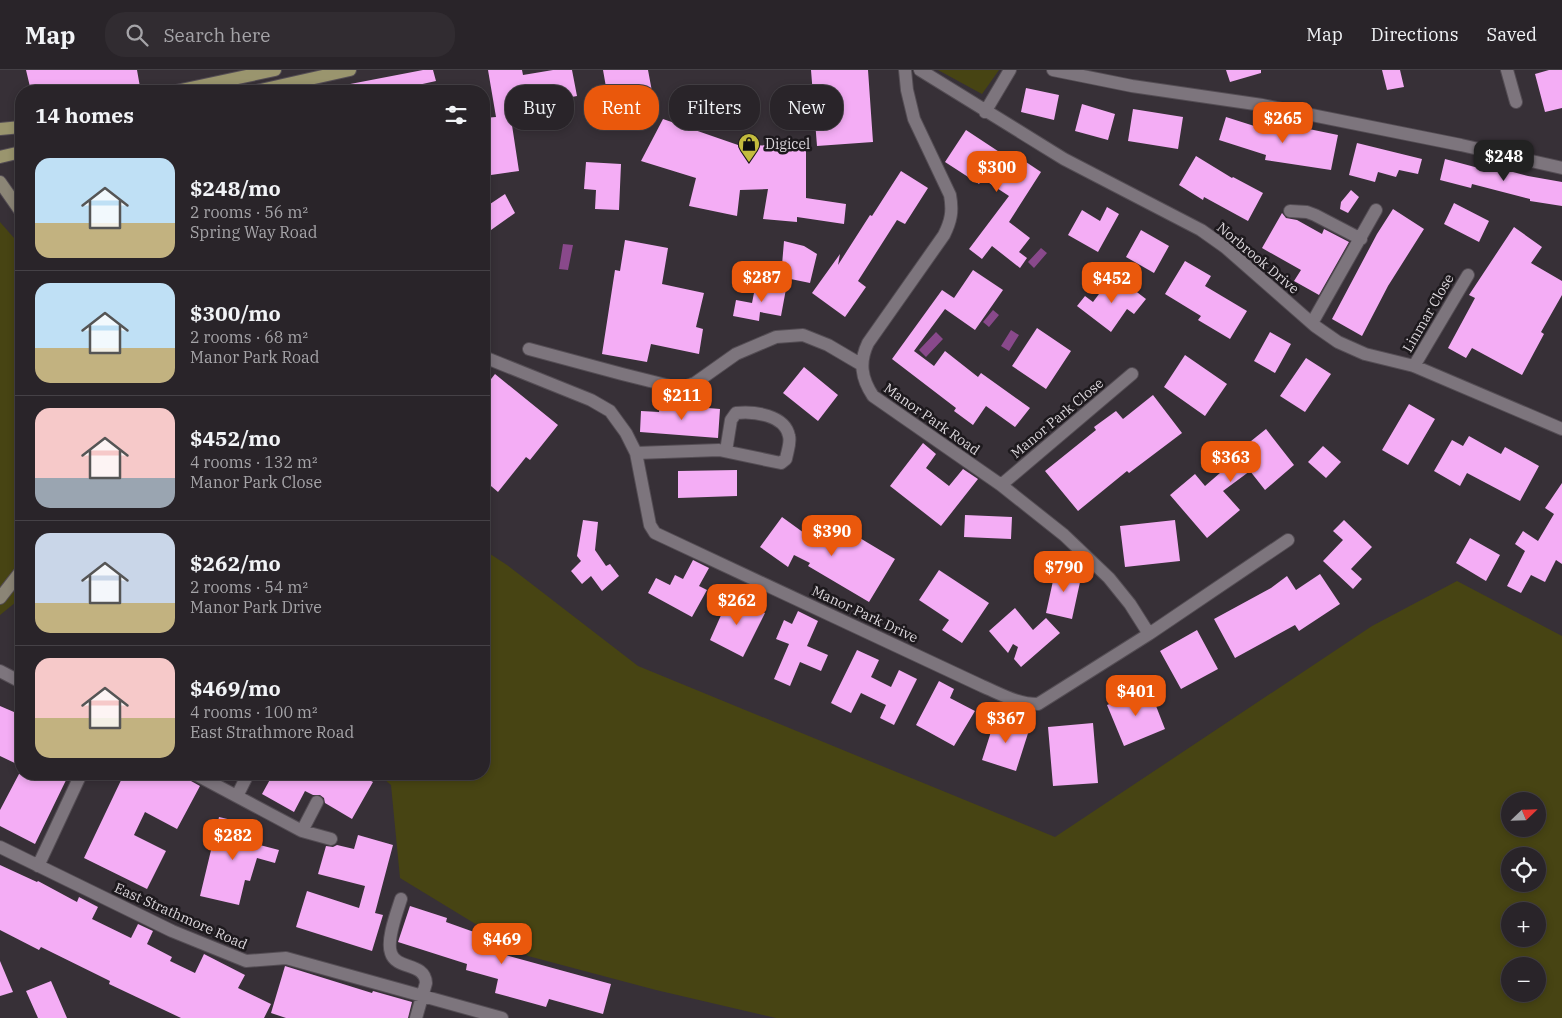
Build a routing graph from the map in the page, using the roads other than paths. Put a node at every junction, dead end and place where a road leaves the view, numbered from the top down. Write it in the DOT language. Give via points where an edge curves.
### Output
graph roads {
  1 [pos="274,70"];
  2 [pos="350,70"];
  3 [pos="905,70"];
  4 [pos="920,70"];
  5 [pos="1010,70"];
  6 [pos="1054,70"];
  7 [pos="1511,71"];
  8 [pos="204,85"];
  9 [pos="279,85"];
  10 [pos="1516,102"];
  11 [pos="985,112"];
  12 [pos="15,128"];
  13 [pos="0,129"];
  14 [pos="15,153"];
  15 [pos="0,157"];
  16 [pos="1562,168"];
  17 [pos="0,182"];
  18 [pos="15,203"];
  19 [pos="1290,210"];
  20 [pos="1376,210"];
  21 [pos="1361,240"];
  22 [pos="1468,275"];
  23 [pos="1312,323"];
  24 [pos="529,349"];
  25 [pos="490,359"];
  26 [pos="862,365"];
  27 [pos="1414,366"];
  28 [pos="1132,374"];
  29 [pos="1562,429"];
  30 [pos="726,451"];
  31 [pos="636,453"];
  32 [pos="1001,485"];
  33 [pos="1288,540"];
  34 [pos="15,579"];
  35 [pos="0,598"];
  36 [pos="1149,634"];
  37 [pos="0,671"];
  38 [pos="15,679"];
  39 [pos="78,780"];
  40 [pos="205,780"];
  41 [pos="245,780"];
  42 [pos="236,796"];
  43 [pos="317,802"];
  44 [pos="302,831"];
  45 [pos="331,839"];
  46 [pos="0,847"];
  47 [pos="38,866"];
  48 [pos="401,899"];
  49 [pos="423,996"];
  50 [pos="416,1018"];
  51 [pos="502,1018"];
  1 -- 8 [label="main road"];
  2 -- 9 [label="main road"];
  3 -- 26 [label="street" via="914,119 950,195 953,208 951,222 868,343"];
  4 -- 11 [label="street, Norbrook Drive"];
  5 -- 11 [label="street"];
  6 -- 16 [label="street" via="1132,86 1262,105"];
  7 -- 10 [label="street"];
  11 -- 23 [label="street, Norbrook Drive" via="1064,160 1201,230"];
  12 -- 13 [label="main road"];
  14 -- 15 [label="main road"];
  17 -- 18 [label="main road"];
  19 -- 21 [label="street" via="1315,215"];
  20 -- 21 [label="street"];
  21 -- 23 [label="street"];
  22 -- 27 [label="street, Linmar Close"];
  23 -- 27 [label="street, Norbrook Drive" via="1338,342 1365,354"];
  24 -- 26 [label="street" via="684,387 695,383 736,354 776,337 803,335"];
  25 -- 31 [label="street, Manor Park Drive" via="591,400 610,411"];
  26 -- 32 [label="street, Manor Park Road" via="863,376 873,396"];
  27 -- 29 [label="street, Norbrook Drive"];
  28 -- 32 [label="street, Manor Park Close"];
  30 -- 30 [label="street" via="731,420 736,412 763,414 776,419 784,424 790,437 786,459 780,463"];
  30 -- 31 [label="street"];
  31 -- 36 [label="street, Manor Park Drive" via="650,525 655,533 1018,702 1038,704"];
  32 -- 36 [label="street, Manor Park Road" via="1064,535 1109,578"];
  33 -- 36 [label="street, Manor Park Drive"];
  34 -- 35 [label="main road"];
  37 -- 38 [label="street"];
  39 -- 47 [label="street"];
  40 -- 42 [label="street"];
  41 -- 42 [label="street"];
  42 -- 44 [label="street"];
  43 -- 44 [label="street"];
  44 -- 45 [label="street"];
  46 -- 47 [label="street, East Strathmore Road"];
  47 -- 49 [label="street, East Strathmore Road" via="172,931 246,961 286,958"];
  48 -- 49 [label="street" via="390,952 394,959 423,972 426,977"];
  49 -- 50 [label="street"];
  49 -- 51 [label="street, East Strathmore Road"];
}
